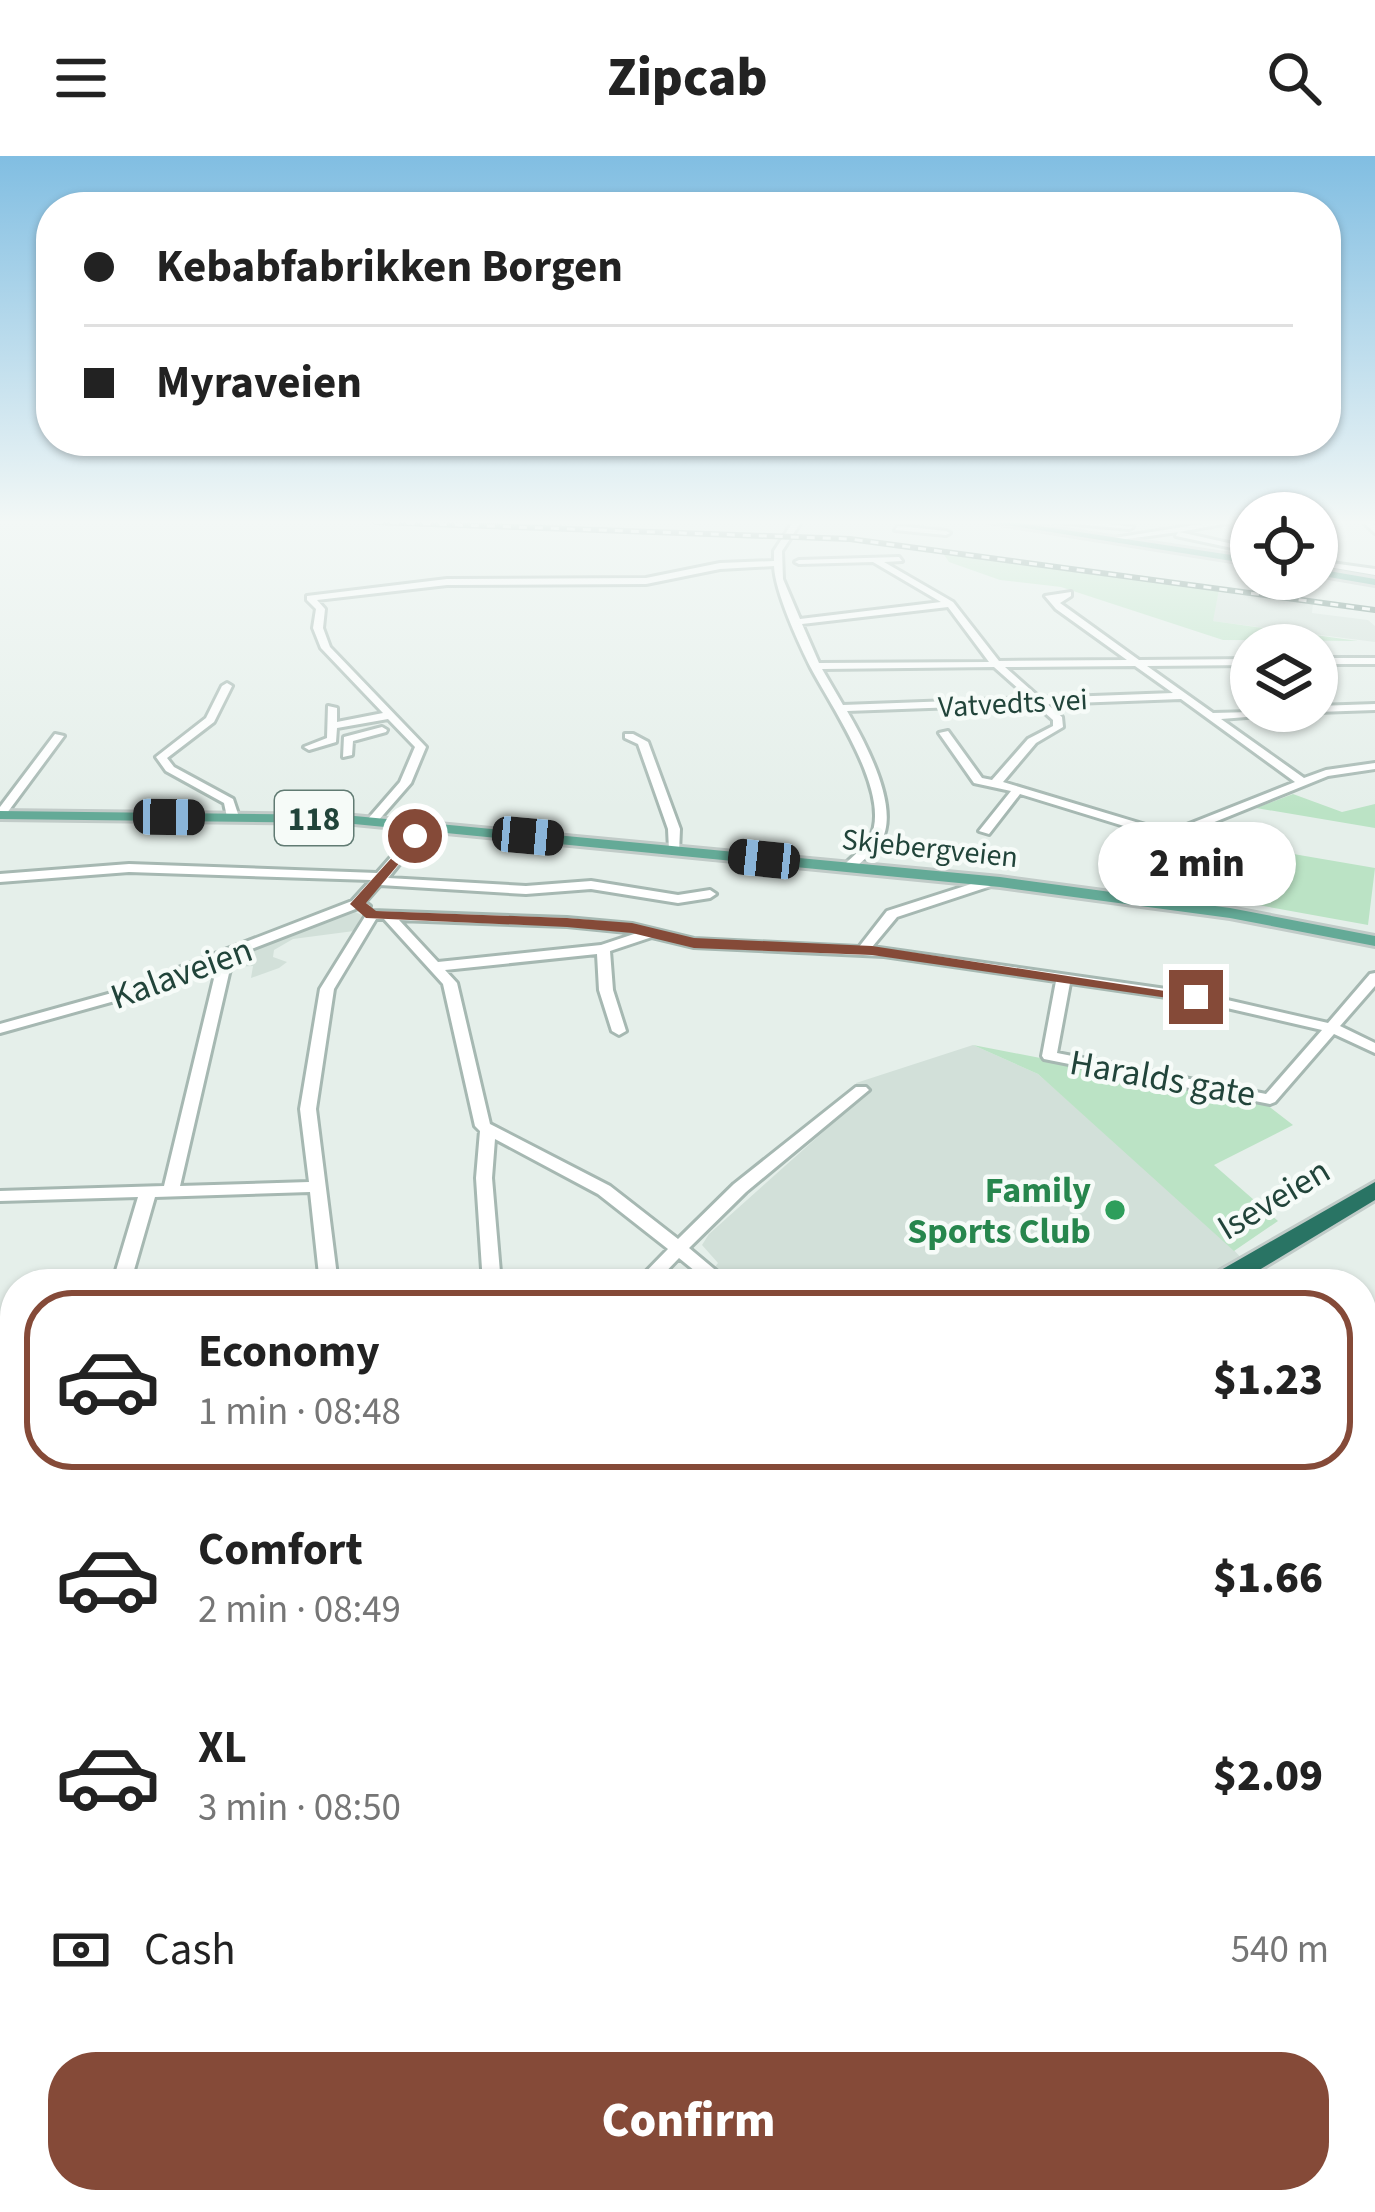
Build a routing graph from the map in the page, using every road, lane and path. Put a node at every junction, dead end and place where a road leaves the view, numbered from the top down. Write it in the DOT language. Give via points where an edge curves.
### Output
graph roads {
  1 [pos="319,618"];
  2 [pos="794,618"];
  3 [pos="831,618"];
  4 [pos="961,618"];
  5 [pos="1075,618"];
  6 [pos="796,622"];
  7 [pos="1375,661"];
  8 [pos="1230,662"];
  9 [pos="1338,662"];
  10 [pos="1138,663"];
  11 [pos="996,664"];
  12 [pos="815,666"];
  13 [pos="227,686"];
  14 [pos="1182,696"];
  15 [pos="1038,703"];
  16 [pos="1375,707"];
  17 [pos="332,708"];
  18 [pos="843,708"];
  19 [pos="1338,708"];
  20 [pos="392,715"];
  21 [pos="1230,715"];
  22 [pos="1213,716"];
  23 [pos="331,726"];
  24 [pos="382,730"];
  25 [pos="944,733"];
  26 [pos="59,736"];
  27 [pos="629,736"];
  28 [pos="309,747"];
  29 [pos="347,755"];
  30 [pos="1375,766"];
  31 [pos="1303,782"];
  32 [pos="999,785"];
  33 [pos="1017,791"];
  34 [pos="0,815"];
  35 [pos="233,817"];
  36 [pos="373,820"];
  37 [pos="425,826"];
  38 [pos="985,831"];
  39 [pos="1169,836"];
  40 [pos="869,849"];
  41 [pos="675,850"];
  42 [pos="849,867"];
  43 [pos="872,869"];
  44 [pos="0,878"];
  45 [pos="380,879"];
  46 [pos="993,881"];
  47 [pos="710,894"];
  48 [pos="1144,901"];
  49 [pos="357,904"];
  50 [pos="380,915"];
  51 [pos="651,933"];
  52 [pos="1375,941"];
  53 [pos="603,949"];
  54 [pos="863,950"];
  55 [pos="227,955"];
  56 [pos="440,966"];
  57 [pos="1375,976"];
  58 [pos="1064,977"];
  59 [pos="1333,1028"];
  60 [pos="0,1029"];
  61 [pos="619,1031"];
  62 [pos="1375,1049"];
  63 [pos="861,1090"];
  64 [pos="488,1131"];
  65 [pos="315,1186"];
  66 [pos="170,1190"];
  67 [pos="1375,1190"];
  68 [pos="148,1191"];
  69 [pos="0,1196"];
  70 [pos="682,1250"];
  71 [pos="125,1269"];
  72 [pos="327,1269"];
  73 [pos="491,1269"];
  74 [pos="660,1269"];
  75 [pos="705,1269"];
  76 [pos="1241,1269"];
  1 -- 20 [label="street" via="326,648"];
  2 -- 6 [label="street"];
  3 -- 6 [label="street"];
  4 -- 11 [label="street"];
  5 -- 10 [label="street"];
  6 -- 12 [label="street"];
  7 -- 9 [label="street"];
  8 -- 10 [label="street"];
  10 -- 11 [label="street"];
  10 -- 14 [label="street"];
  11 -- 12 [label="street"];
  11 -- 15 [label="street"];
  12 -- 18 [label="street"];
  13 -- 35 [label="street" via="210,720 161,757 229,802"];
  14 -- 15 [label="street, Vatvedts vei"];
  14 -- 22 [label="street"];
  15 -- 18 [label="street, Vatvedts vei"];
  15 -- 32 [label="street" via="1060,725 1032,741"];
  16 -- 19 [label="street"];
  17 -- 23 [label="street"];
  18 -- 40 [label="street" via="880,808 881,830"];
  20 -- 23 [label="street"];
  20 -- 36 [label="street" via="422,752"];
  21 -- 22 [label="street"];
  22 -- 31 [label="street"];
  23 -- 28 [label="street" via="332,740"];
  24 -- 29 [label="street" via="352,736"];
  25 -- 32 [label="street" via="978,781"];
  26 -- 34 [label="street"];
  27 -- 41 [label="street" via="644,742"];
  30 -- 31 [label="street"];
  31 -- 39 [label="street"];
  32 -- 33 [label="street"];
  33 -- 38 [label="street"];
  33 -- 39 [label="street"];
  34 -- 35 [label="main road, Skjebergveien / 118"];
  35 -- 36 [label="main road, Skjebergveien / 118"];
  36 -- 37 [label="main road, Skjebergveien / 118"];
  37 -- 41 [label="main road, Skjebergveien / 118"];
  37 -- 45 [label="street"];
  39 -- 48 [label="street"];
  40 -- 42 [label="street"];
  40 -- 43 [label="street"];
  41 -- 42 [label="main road, Skjebergveien / 118"];
  42 -- 43 [label="main road, Skjebergveien / 118"];
  43 -- 46 [label="main road, Skjebergveien / 118"];
  44 -- 45 [label="street" via="129,868"];
  45 -- 47 [label="street" via="526,890 598,886 678,899"];
  45 -- 49 [label="street"];
  46 -- 48 [label="main road, Skjebergveien / 118"];
  46 -- 54 [label="street" via="892,914"];
  48 -- 52 [label="main road, Skjebergveien / 118"];
  49 -- 50 [label="street"];
  49 -- 55 [label="street, Kalaveien"];
  50 -- 51 [label="street"];
  50 -- 56 [label="street"];
  50 -- 65 [label="street" via="327,989 308,1109"];
  51 -- 53 [label="street"];
  51 -- 54 [label="street" via="694,943"];
  53 -- 56 [label="street"];
  53 -- 61 [label="street"];
  54 -- 58 [label="street"];
  55 -- 60 [label="street, Kalaveien"];
  55 -- 66 [label="street"];
  56 -- 64 [label="street"];
  57 -- 59 [label="street, Haralds gate"];
  58 -- 59 [label="street"];
  58 -- 59 [label="street, Haralds gate" via="1049,1056 1142,1076 1270,1099"];
  59 -- 62 [label="street"];
  63 -- 70 [label="street" via="765,1166"];
  64 -- 70 [label="street" via="604,1190"];
  64 -- 73 [label="street"];
  65 -- 66 [label="street"];
  65 -- 72 [label="street"];
  66 -- 68 [label="street"];
  67 -- 76 [label="highway, Iseveien"];
  68 -- 69 [label="street"];
  68 -- 71 [label="street"];
  70 -- 74 [label="street"];
  70 -- 75 [label="street"];
}
